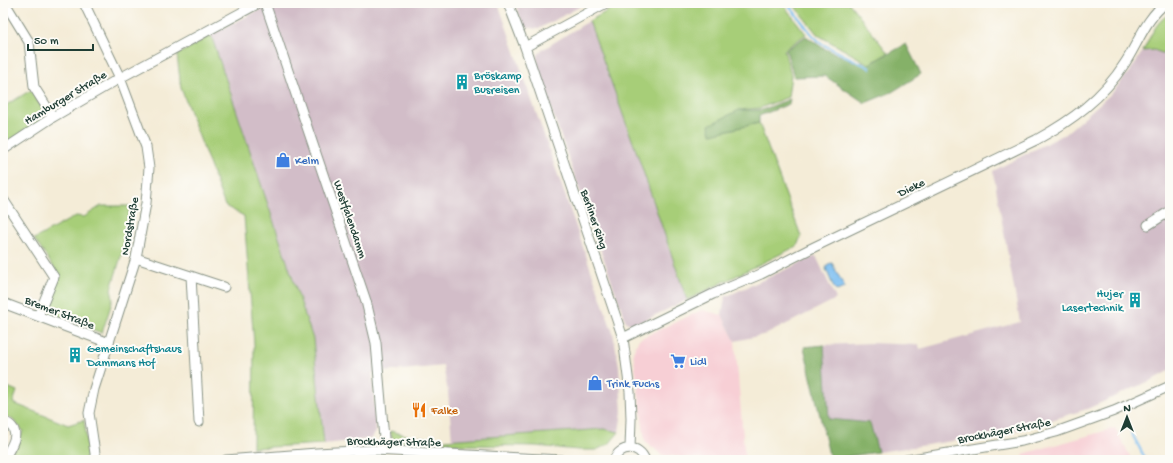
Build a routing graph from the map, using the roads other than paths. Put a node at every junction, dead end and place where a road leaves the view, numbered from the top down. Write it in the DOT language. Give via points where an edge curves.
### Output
graph roads {
  1 [pos="5,3"];
  2 [pos="84,3"];
  3 [pos="259,3"];
  4 [pos="265,3"];
  5 [pos="508,3"];
  6 [pos="606,3"];
  7 [pos="1166,3"];
  8 [pos="525,47"];
  9 [pos="120,78"];
  10 [pos="53,117"];
  11 [pos="3,150"];
  12 [pos="3,199"];
  13 [pos="1170,211"];
  14 [pos="1148,225"];
  15 [pos="136,258"];
  16 [pos="190,276"];
  17 [pos="224,287"];
  18 [pos="3,303"];
  19 [pos="38,316"];
  20 [pos="623,338"];
  21 [pos="109,343"];
  22 [pos="1170,386"];
  23 [pos="3,421"];
  24 [pos="199,422"];
  25 [pos="630,448"];
  26 [pos="385,450"];
  27 [pos="954,456"];
  28 [pos="3,460"];
  29 [pos="96,460"];
  30 [pos="226,460"];
  31 [pos="561,460"];
  32 [pos="614,460"];
  33 [pos="644,460"];
  34 [pos="906,460"];
  1 -- 10 [label="street" via="29,42 34,87"];
  2 -- 9 [label="street, Nordstraße"];
  3 -- 9 [label="street, Hamburger Straße"];
  4 -- 26 [label="street, Westfalendamm" via="366,301 376,343"];
  5 -- 8 [label="street, Berliner Ring"];
  6 -- 8 [label="street"];
  7 -- 20 [label="street, Dieke" via="1151,18 1108,87 1084,110 1061,126 761,274 713,294"];
  8 -- 20 [label="street, Berliner Ring"];
  9 -- 10 [label="street, Hamburger Straße"];
  9 -- 15 [label="street, Nordstraße" via="146,148 149,168 146,203"];
  10 -- 11 [label="street, Hamburger Straße"];
  12 -- 19 [label="street" via="54,277"];
  13 -- 14 [label="street"];
  15 -- 16 [label="street"];
  15 -- 21 [label="street, Nordstraße"];
  16 -- 17 [label="street"];
  16 -- 24 [label="street"];
  18 -- 19 [label="street, Bremer Straße"];
  19 -- 21 [label="street, Bremer Straße"];
  20 -- 25 [label="street, Berliner Ring" via="630,392"];
  21 -- 29 [label="street, Nordstraße" via="89,413"];
  22 -- 27 [label="street, Brockhäger Straße" via="1114,411 1056,432"];
  23 -- 28 [label="street" via="8,423 16,438"];
  25 -- 32 [label="street" via="620,451"];
  25 -- 33 [label="street" via="640,452"];
  26 -- 30 [label="street, Brockhäger Straße"];
  26 -- 31 [label="street, Brockhäger Straße"];
  27 -- 34 [label="street, Brockhäger Straße"];
}
